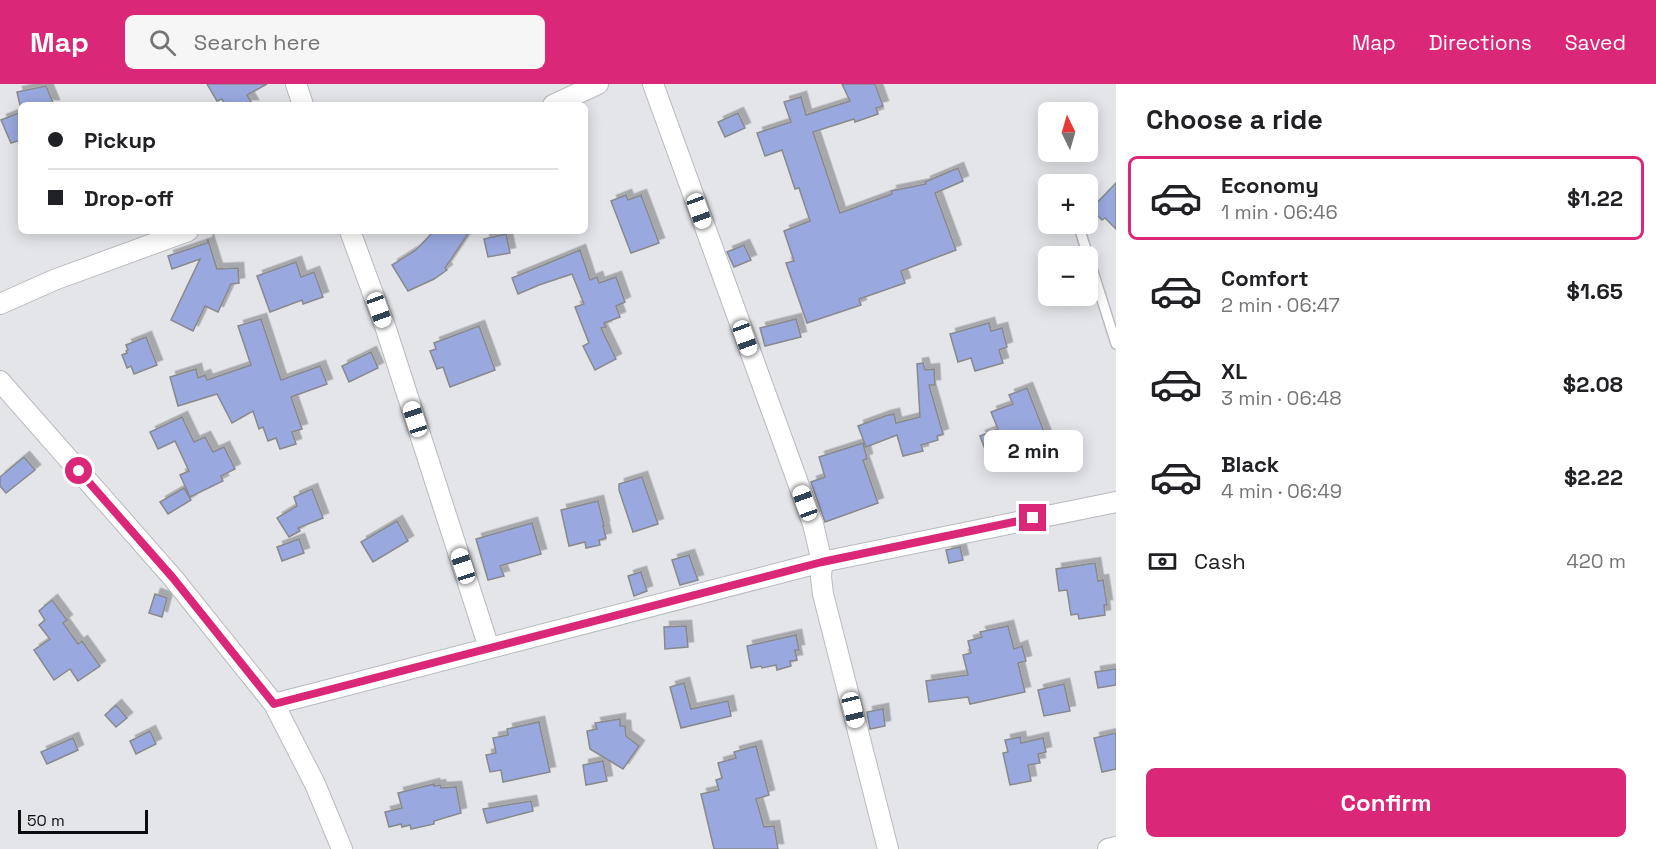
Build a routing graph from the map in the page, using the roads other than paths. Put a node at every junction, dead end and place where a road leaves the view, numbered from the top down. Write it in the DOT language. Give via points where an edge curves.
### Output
graph roads {
  1 [pos="296,84"];
  2 [pos="598,84"];
  3 [pos="653,84"];
  4 [pos="302,102"];
  5 [pos="560,102"];
  6 [pos="180,234"];
  7 [pos="351,234"];
  8 [pos="1081,234"];
  9 [pos="0,304"];
  10 [pos="1116,344"];
  11 [pos="0,381"];
  12 [pos="1116,502"];
  13 [pos="822,562"];
  14 [pos="489,648"];
  15 [pos="274,704"];
  16 [pos="1116,847"];
  17 [pos="342,849"];
  18 [pos="888,849"];
  19 [pos="1108,849"];
  1 -- 4 [label="street"];
  2 -- 5 [label="street"];
  3 -- 13 [label="street" via="813,524"];
  6 -- 9 [label="street"];
  7 -- 14 [label="street" via="386,329"];
  8 -- 10 [label="lane"];
  11 -- 15 [label="street" via="173,578"];
  12 -- 13 [label="street"];
  13 -- 14 [label="street"];
  13 -- 18 [label="street" via="823,594"];
  14 -- 15 [label="street"];
  15 -- 17 [label="street" via="315,784"];
  16 -- 19 [label="street"];
}
